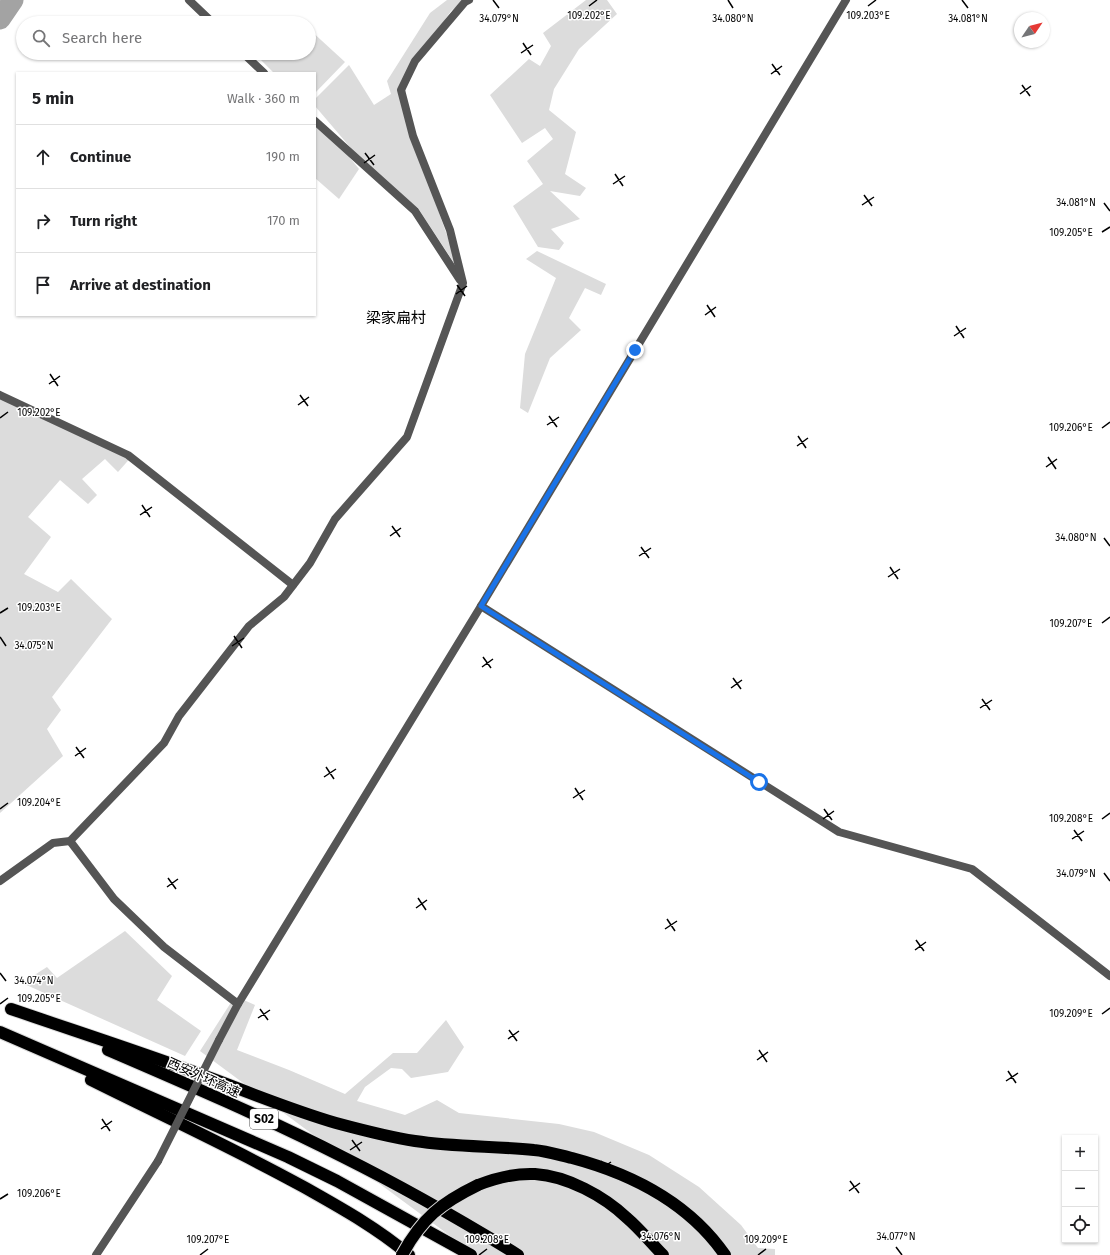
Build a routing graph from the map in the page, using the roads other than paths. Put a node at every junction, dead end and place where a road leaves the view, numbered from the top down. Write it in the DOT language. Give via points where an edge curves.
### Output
graph roads {
  1 [pos="189,0"];
  2 [pos="469,0"];
  3 [pos="846,0"];
  4 [pos="206,16"];
  5 [pos="251,60"];
  6 [pos="263,72"];
  7 [pos="316,122"];
  8 [pos="463,284"];
  9 [pos="0,395"];
  10 [pos="293,585"];
  11 [pos="481,606"];
  12 [pos="70,841"];
  13 [pos="0,881"];
  14 [pos="1110,976"];
  15 [pos="238,1004"];
  16 [pos="6,1007"];
  17 [pos="0,1034"];
  18 [pos="96,1255"];
  19 [pos="402,1255"];
  20 [pos="409,1255"];
  21 [pos="471,1255"];
  22 [pos="518,1255"];
  23 [pos="663,1255"];
  24 [pos="725,1255"];
  1 -- 4 [label="street"];
  2 -- 8 [label="street" via="415,62 401,90 413,136 450,230"];
  3 -- 11 [label="street"];
  5 -- 6 [label="street"];
  7 -- 8 [label="street" via="415,211"];
  8 -- 10 [label="street" via="407,437 336,519 310,563"];
  9 -- 10 [label="street" via="128,455"];
  10 -- 12 [label="street" via="284,597 249,626 179,716 164,743"];
  11 -- 14 [label="street" via="839,832 972,869"];
  11 -- 15 [label="street"];
  12 -- 13 [label="street" via="53,843"];
  12 -- 15 [label="street" via="114,899 164,947"];
  15 -- 18 [label="street, bridge" via="158,1161"];
  16 -- 22 [label="highway, 西安外环高速 / S02" via="239,1107 343,1157 419,1197"];
  16 -- 24 [label="highway" via="336,1123 415,1141 552,1152 590,1162 634,1180 659,1194 698,1223"];
  17 -- 20 [label="highway" via="274,1171 354,1216"];
  17 -- 21 [label="highway, S02" via="288,1157"];
  19 -- 23 [label="highway, bridge" via="412,1236 431,1214 450,1199 492,1180 535,1174 554,1177 579,1186 612,1205"];
}
